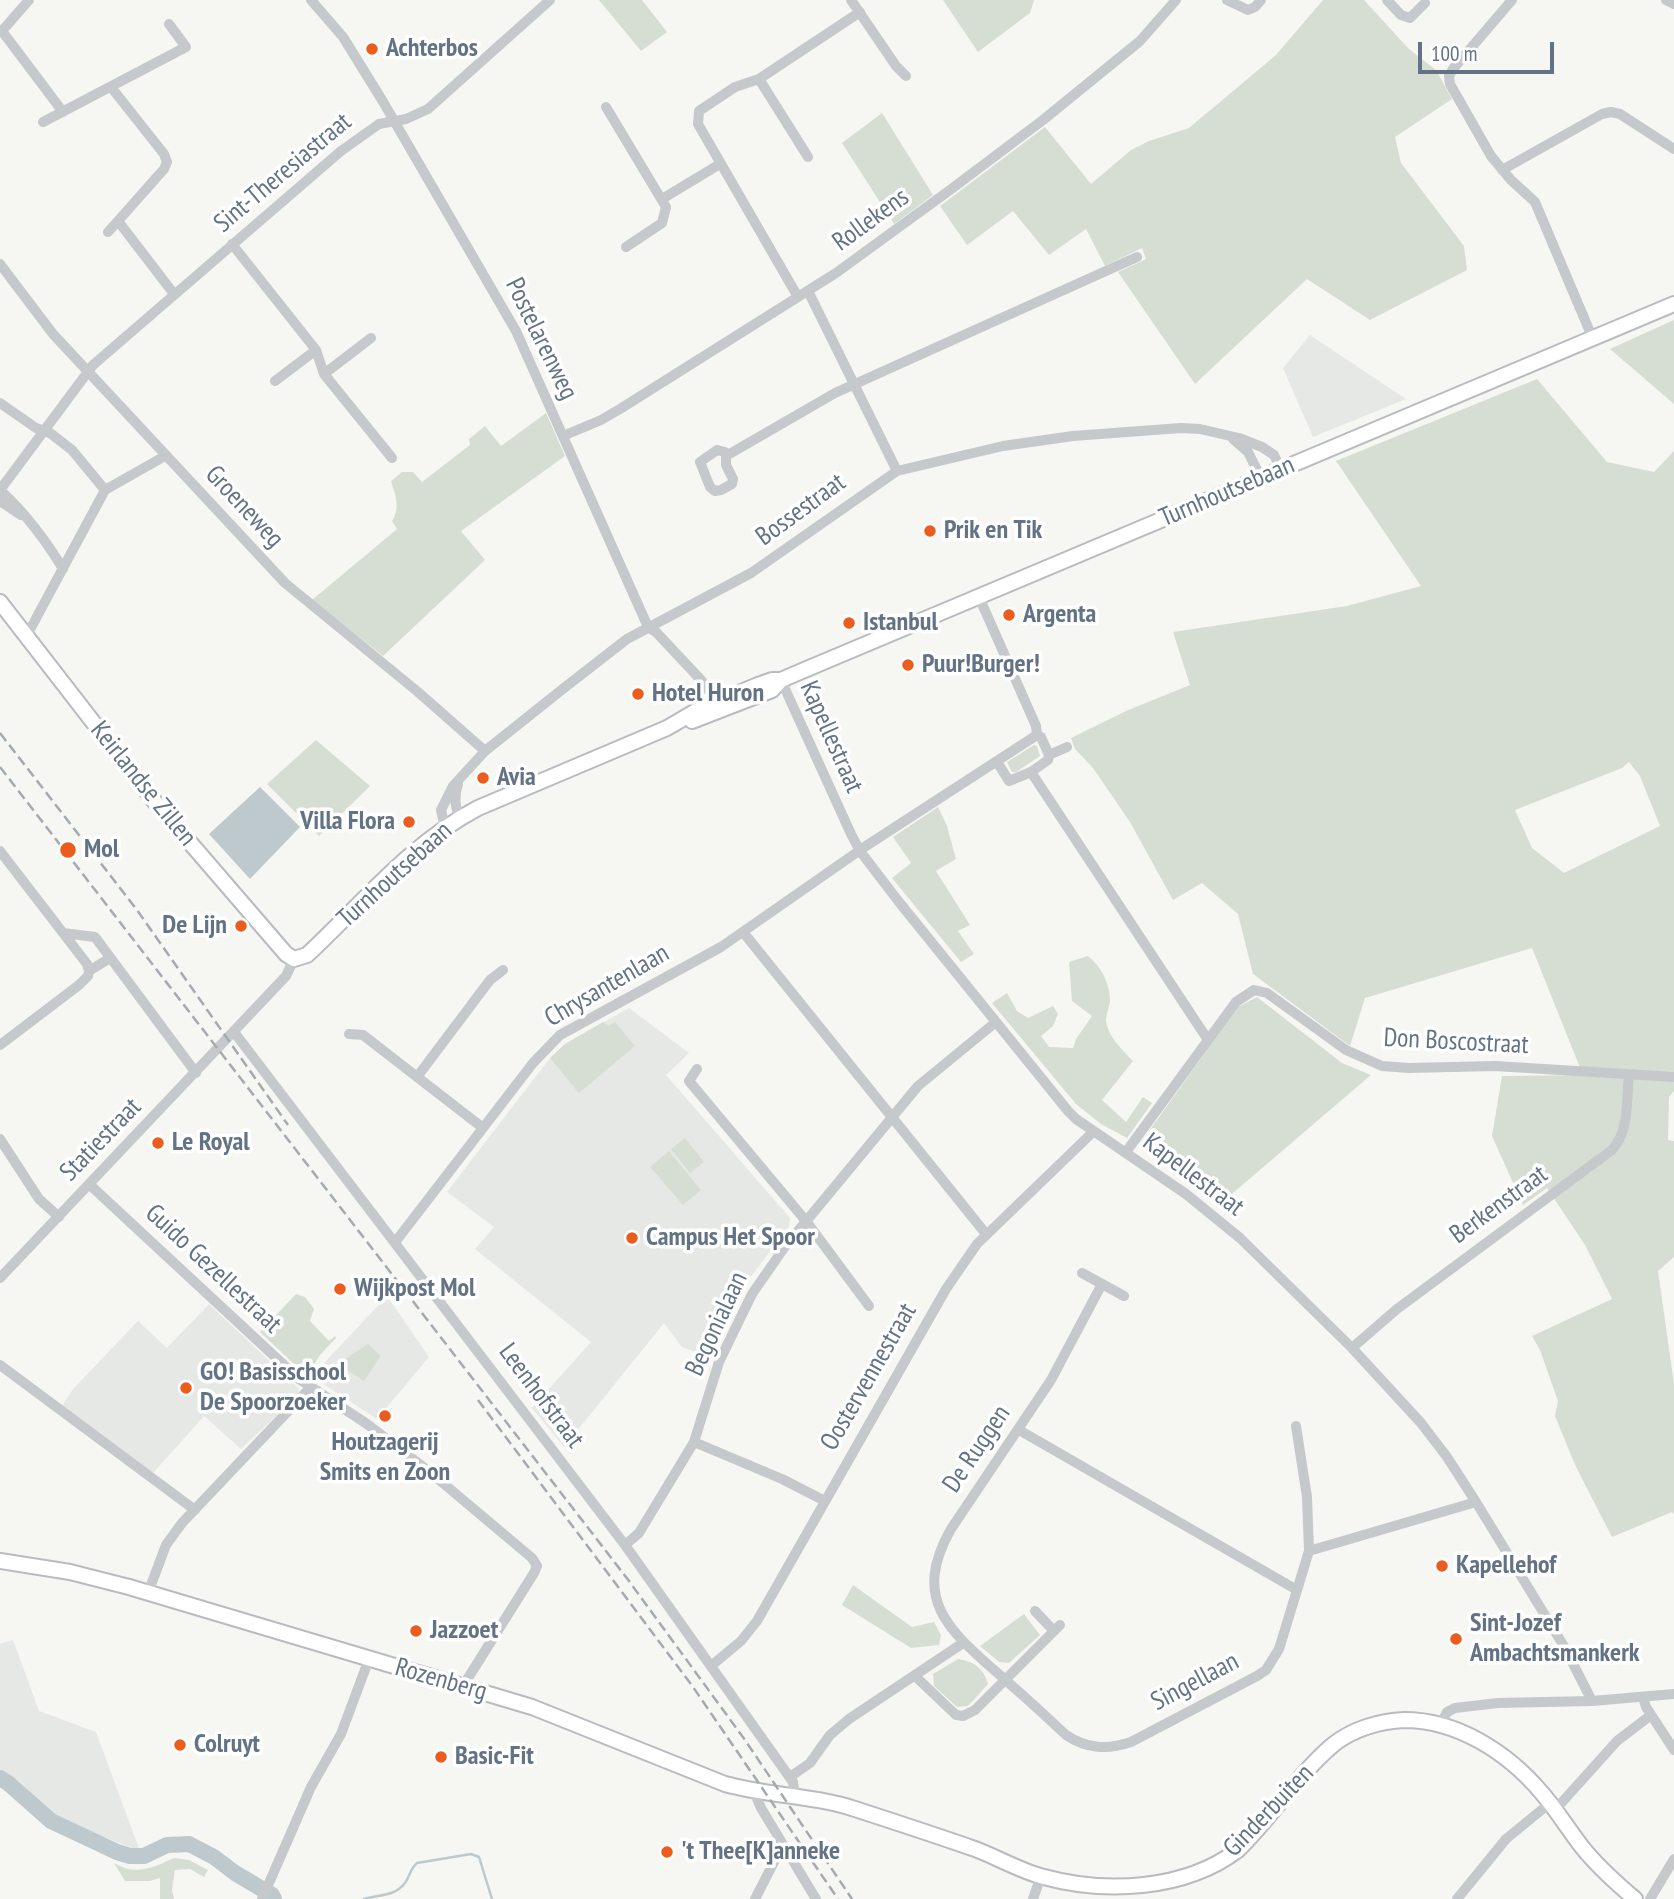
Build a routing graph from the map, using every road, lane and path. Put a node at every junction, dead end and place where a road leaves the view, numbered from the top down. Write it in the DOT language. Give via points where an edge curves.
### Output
graph roads {
  1 [pos="29,0"];
  2 [pos="311,0"];
  3 [pos="550,0"];
  4 [pos="851,0"];
  5 [pos="1176,0"];
  6 [pos="1227,0"];
  7 [pos="1261,0"];
  8 [pos="1387,0"];
  9 [pos="1512,0"];
  10 [pos="1666,0"];
  11 [pos="1424,1"];
  12 [pos="1674,4"];
  13 [pos="860,12"];
  14 [pos="169,24"];
  15 [pos="1,33"];
  16 [pos="906,76"];
  17 [pos="759,79"];
  18 [pos="111,87"];
  19 [pos="606,107"];
  20 [pos="63,112"];
  21 [pos="43,122"];
  22 [pos="396,122"];
  23 [pos="1674,149"];
  24 [pos="808,156"];
  25 [pos="720,164"];
  26 [pos="1502,170"];
  27 [pos="662,199"];
  28 [pos="118,221"];
  29 [pos="108,232"];
  30 [pos="232,244"];
  31 [pos="626,247"];
  32 [pos="1137,257"];
  33 [pos="0,264"];
  34 [pos="174,294"];
  35 [pos="803,294"];
  36 [pos="1674,304"];
  37 [pos="371,338"];
  38 [pos="1592,339"];
  39 [pos="316,350"];
  40 [pos="87,372"];
  41 [pos="324,374"];
  42 [pos="275,381"];
  43 [pos="855,385"];
  44 [pos="0,403"];
  45 [pos="44,430"];
  46 [pos="563,436"];
  47 [pos="1230,437"];
  48 [pos="165,456"];
  49 [pos="726,456"];
  50 [pos="392,458"];
  51 [pos="1281,470"];
  52 [pos="897,471"];
  53 [pos="1261,478"];
  54 [pos="0,490"];
  55 [pos="105,490"];
  56 [pos="0,501"];
  57 [pos="24,516"];
  58 [pos="44,537"];
  59 [pos="70,556"];
  60 [pos="63,569"];
  61 [pos="979,597"];
  62 [pos="0,602"];
  63 [pos="648,627"];
  64 [pos="26,637"];
  65 [pos="780,680"];
  66 [pos="717,702"];
  67 [pos="667,728"];
  68 [pos="1037,735"];
  69 [pos="1067,747"];
  70 [pos="485,751"];
  71 [pos="1049,755"];
  72 [pos="997,762"];
  73 [pos="1031,772"];
  74 [pos="459,782"];
  75 [pos="459,818"];
  76 [pos="444,828"];
  77 [pos="0,851"];
  78 [pos="860,851"];
  79 [pos="743,932"];
  80 [pos="63,933"];
  81 [pos="110,958"];
  82 [pos="294,959"];
  83 [pos="503,970"];
  84 [pos="89,971"];
  85 [pos="996,1022"];
  86 [pos="234,1032"];
  87 [pos="349,1034"];
  88 [pos="1208,1040"];
  89 [pos="0,1045"];
  90 [pos="697,1069"];
  91 [pos="196,1073"];
  92 [pos="1629,1075"];
  93 [pos="417,1077"];
  94 [pos="1674,1077"];
  95 [pos="891,1118"];
  96 [pos="483,1128"];
  97 [pos="1094,1131"];
  98 [pos="0,1139"];
  99 [pos="1126,1152"];
  100 [pos="90,1185"];
  101 [pos="59,1217"];
  102 [pos="806,1221"];
  103 [pos="986,1234"];
  104 [pos="396,1241"];
  105 [pos="1082,1273"];
  106 [pos="0,1278"];
  107 [pos="1102,1284"];
  108 [pos="1124,1296"];
  109 [pos="869,1306"];
  110 [pos="1352,1348"];
  111 [pos="0,1365"];
  112 [pos="310,1388"];
  113 [pos="1296,1426"];
  114 [pos="1019,1430"];
  115 [pos="694,1442"];
  116 [pos="825,1501"];
  117 [pos="1476,1502"];
  118 [pos="195,1510"];
  119 [pos="625,1545"];
  120 [pos="1309,1551"];
  121 [pos="0,1562"];
  122 [pos="1297,1590"];
  123 [pos="148,1593"];
  124 [pos="1035,1611"];
  125 [pos="964,1643"];
  126 [pos="369,1658"];
  127 [pos="711,1666"];
  128 [pos="915,1676"];
  129 [pos="1004,1678"];
  130 [pos="463,1686"];
  131 [pos="1674,1694"];
  132 [pos="1643,1697"];
  133 [pos="1592,1701"];
  134 [pos="1651,1715"];
  135 [pos="1441,1724"];
  136 [pos="1674,1750"];
  137 [pos="790,1777"];
  138 [pos="754,1792"];
  139 [pos="795,1797"];
  140 [pos="1553,1807"];
  141 [pos="785,1847"];
  142 [pos="1674,1859"];
  143 [pos="1041,1876"];
  144 [pos="1127,1892"];
  145 [pos="264,1894"];
  146 [pos="755,1899"];
  147 [pos="816,1899"];
  148 [pos="1033,1899"];
  149 [pos="1457,1899"];
  150 [pos="1636,1899"];
  151 [pos="1650,1899"];
  1 -- 15 [label="street"];
  2 -- 22 [label="street, Postelarenweg" via="343,37"];
  3 -- 22 [label="street, Sint-Theresiastraat" via="428,109"];
  4 -- 13 [label="street"];
  5 -- 35 [label="street, Rollekens" via="1140,41 1043,120"];
  6 -- 7 [label="street" via="1248,9"];
  8 -- 11 [label="street" via="1406,18 1413,17"];
  9 -- 26 [label="street" via="1449,76 1477,133"];
  10 -- 12 [label="street"];
  13 -- 16 [label="street"];
  13 -- 17 [label="street"];
  14 -- 18 [label="street" via="186,47"];
  15 -- 20 [label="street"];
  17 -- 24 [label="street"];
  17 -- 25 [label="street" via="735,87 699,111 698,124"];
  18 -- 20 [label="street"];
  18 -- 28 [label="street" via="167,162"];
  19 -- 27 [label="street"];
  20 -- 21 [label="street"];
  22 -- 30 [label="street, Sint-Theresiastraat" via="379,124 341,151"];
  22 -- 46 [label="street, Postelarenweg" via="516,331"];
  23 -- 26 [label="street" via="1611,112"];
  25 -- 27 [label="street"];
  25 -- 35 [label="street"];
  26 -- 38 [label="street" via="1535,202"];
  27 -- 31 [label="street" via="666,207 662,223"];
  28 -- 29 [label="street"];
  28 -- 34 [label="street"];
  30 -- 34 [label="street, Sint-Theresiastraat"];
  30 -- 39 [label="street"];
  32 -- 43 [label="street"];
  33 -- 40 [label="street, Groeneweg"];
  34 -- 40 [label="street, Sint-Theresiastraat"];
  35 -- 43 [label="street"];
  35 -- 46 [label="street, Rollekens" via="601,421"];
  36 -- 38 [label="main road, Turnhoutsebaan"];
  37 -- 41 [label="street"];
  38 -- 51 [label="main road, Turnhoutsebaan"];
  39 -- 41 [label="street"];
  39 -- 42 [label="street"];
  40 -- 45 [label="street, Sint-Theresiastraat"];
  40 -- 48 [label="street, Groeneweg"];
  41 -- 50 [label="street"];
  43 -- 49 [label="street"];
  43 -- 52 [label="street"];
  44 -- 45 [label="street"];
  45 -- 54 [label="street, Sint-Theresiastraat"];
  45 -- 55 [label="street" via="72,450"];
  46 -- 63 [label="street, Postelarenweg"];
  47 -- 51 [label="street, Bossestraat" via="1262,447 1274,455"];
  47 -- 52 [label="street, Bossestraat" via="1181,428 1073,436"];
  47 -- 53 [label="street" via="1248,452"];
  48 -- 55 [label="street"];
  48 -- 70 [label="street, Groeneweg" via="285,583"];
  51 -- 53 [label="main road, Turnhoutsebaan"];
  52 -- 63 [label="street, Bossestraat" via="751,573"];
  53 -- 61 [label="main road, Turnhoutsebaan"];
  54 -- 57 [label="street"];
  55 -- 59 [label="street"];
  56 -- 57 [label="street"];
  57 -- 58 [label="street"];
  58 -- 59 [label="street"];
  58 -- 60 [label="street"];
  59 -- 60 [label="street"];
  60 -- 64 [label="street"];
  61 -- 65 [label="main road, Turnhoutsebaan"];
  61 -- 68 [label="street"];
  62 -- 64 [label="main road, Keirlandse Zillen"];
  63 -- 66 [label="street, Postelarenweg"];
  63 -- 70 [label="street, Bossestraat"];
  64 -- 82 [label="main road, Keirlandse Zillen" via="162,811"];
  65 -- 66 [label="main road, Turnhoutsebaan"];
  65 -- 67 [label="main road, Turnhoutsebaan" via="776,688 762,695"];
  65 -- 78 [label="street, Kapellestraat"];
  66 -- 67 [label="main road, Turnhoutsebaan"];
  67 -- 75 [label="main road, Turnhoutsebaan"];
  68 -- 71 [label="street"];
  68 -- 72 [label="street, Chrysantenlaan"];
  69 -- 71 [label="street"];
  70 -- 74 [label="street, Bossestraat"];
  71 -- 73 [label="street"];
  72 -- 73 [label="street" via="1009,781"];
  72 -- 78 [label="street, Chrysantenlaan"];
  73 -- 88 [label="street"];
  74 -- 75 [label="street" via="454,794"];
  74 -- 76 [label="street, Bossestraat" via="441,810"];
  75 -- 76 [label="main road, Turnhoutsebaan"];
  76 -- 82 [label="main road, Turnhoutsebaan" via="389,872 307,955"];
  77 -- 80 [label="street"];
  78 -- 79 [label="street, Chrysantenlaan"];
  78 -- 85 [label="street, Kapellestraat"];
  79 -- 95 [label="street"];
  79 -- 96 [label="street, Chrysantenlaan" via="560,1035"];
  80 -- 81 [label="street" via="94,937"];
  80 -- 84 [label="street"];
  81 -- 84 [label="street"];
  81 -- 91 [label="street"];
  82 -- 86 [label="street, Turnhoutsebaan" via="286,976"];
  83 -- 93 [label="street" via="490,979"];
  84 -- 89 [label="street" via="79,985"];
  85 -- 95 [label="street, Begonialaan" via="932,1073"];
  85 -- 97 [label="street, Kapellestraat" via="1068,1111"];
  86 -- 91 [label="street, Statiestraat"];
  86 -- 104 [label="street, Leenhofstraat"];
  87 -- 93 [label="street" via="363,1035"];
  88 -- 92 [label="street, Don Boscostraat" via="1236,1002 1254,990 1268,993 1346,1050 1382,1066 1494,1066"];
  88 -- 99 [label="street, Don Boscostraat"];
  90 -- 102 [label="street" via="689,1081"];
  91 -- 100 [label="street, Statiestraat"];
  92 -- 94 [label="street, Don Boscostraat"];
  92 -- 110 [label="street, Berkenstraat" via="1625,1129 1612,1150 1405,1303"];
  93 -- 96 [label="street"];
  95 -- 102 [label="street, Begonialaan"];
  95 -- 103 [label="street"];
  96 -- 104 [label="street, Chrysantenlaan"];
  97 -- 99 [label="street, Kapellestraat"];
  97 -- 103 [label="street, Oostervennestraat"];
  98 -- 101 [label="street" via="38,1199"];
  99 -- 110 [label="street, Kapellestraat" via="1240,1238"];
  100 -- 101 [label="street, Statiestraat"];
  100 -- 112 [label="street, Guido Gezellestraat"];
  101 -- 106 [label="street, Statiestraat"];
  102 -- 109 [label="street"];
  102 -- 115 [label="street, Begonialaan" via="742,1314 719,1362"];
  103 -- 116 [label="street, Oostervennestraat" via="946,1289"];
  104 -- 119 [label="street, Leenhofstraat"];
  105 -- 107 [label="street"];
  107 -- 108 [label="street"];
  107 -- 114 [label="street, De Ruggen"];
  110 -- 117 [label="street, Kapellestraat" via="1435,1440"];
  111 -- 118 [label="street"];
  112 -- 118 [label="street"];
  112 -- 130 [label="street, Guido Gezellestraat" via="431,1473 533,1558 534,1573"];
  113 -- 120 [label="street, Singellaan" via="1307,1497"];
  114 -- 122 [label="street"];
  114 -- 125 [label="street, De Ruggen" via="951,1529 937,1560 934,1588 939,1609"];
  115 -- 116 [label="street"];
  115 -- 119 [label="street, Begonialaan" via="639,1533"];
  116 -- 127 [label="street, Oostervennestraat" via="749,1633"];
  117 -- 120 [label="street"];
  117 -- 133 [label="street, Kapellestraat"];
  118 -- 123 [label="street" via="166,1545"];
  119 -- 127 [label="street, Leenhofstraat"];
  120 -- 122 [label="street, Singellaan"];
  121 -- 123 [label="main road, Rozenberg" via="70,1572"];
  122 -- 129 [label="street, Singellaan" via="1279,1649 1266,1670 1114,1748 1078,1743"];
  123 -- 126 [label="main road, Rozenberg"];
  124 -- 129 [label="street" via="1057,1628"];
  125 -- 128 [label="street"];
  125 -- 129 [label="street, De Ruggen"];
  126 -- 130 [label="main road, Rozenberg"];
  126 -- 145 [label="street" via="341,1734 311,1787"];
  127 -- 137 [label="street, Leenhofstraat"];
  128 -- 129 [label="street" via="956,1715 963,1716 975,1710"];
  128 -- 137 [label="street" via="849,1719 830,1735 810,1763"];
  130 -- 138 [label="main road, Rozenberg" via="532,1707 700,1776"];
  131 -- 132 [label="street"];
  132 -- 133 [label="street"];
  132 -- 134 [label="street"];
  133 -- 135 [label="street" via="1455,1708"];
  134 -- 136 [label="street"];
  134 -- 140 [label="street" via="1617,1741"];
  135 -- 140 [label="main road, Ginderbuiten" via="1499,1753"];
  135 -- 144 [label="main road, Ginderbuiten" via="1392,1721 1343,1738 1223,1861"];
  137 -- 139 [label="street, Leenhofstraat"];
  138 -- 139 [label="main road, Ginderbuiten"];
  138 -- 141 [label="street"];
  139 -- 143 [label="main road, Ginderbuiten" via="911,1826"];
  140 -- 149 [label="street" via="1506,1839"];
  140 -- 150 [label="main road, Ginderbuiten" via="1601,1869"];
  141 -- 146 [label="street"];
  141 -- 147 [label="street"];
  142 -- 151 [label="street"];
  143 -- 144 [label="main road, Ginderbuiten"];
  143 -- 148 [label="street"];
}
